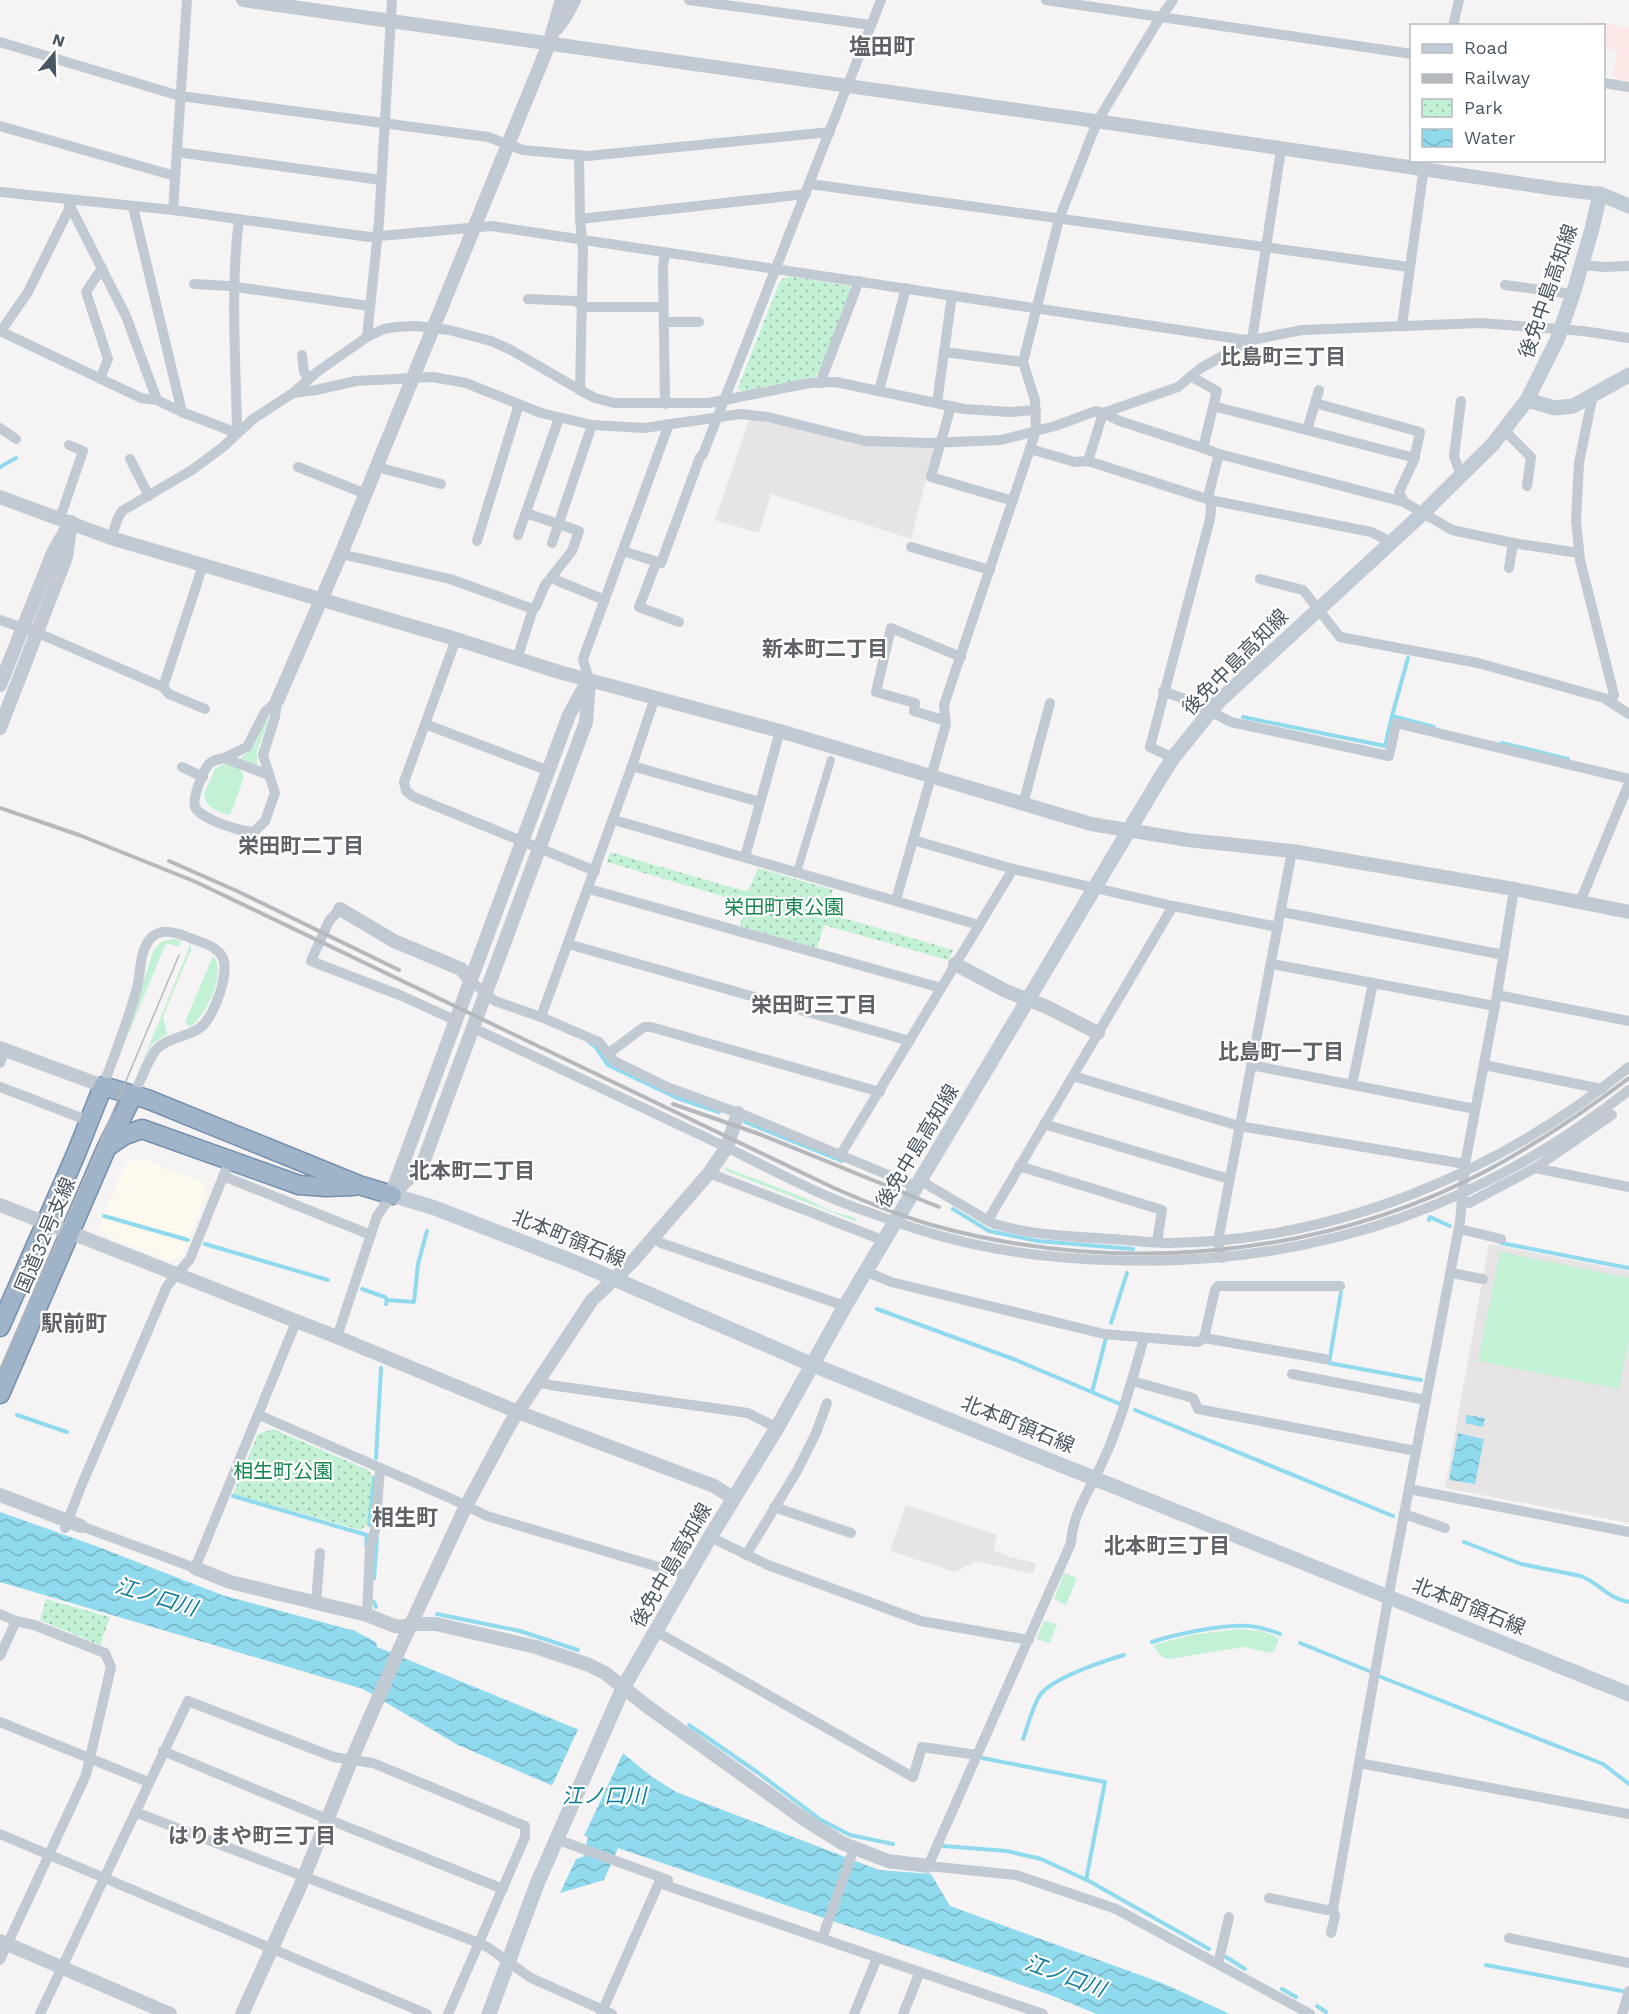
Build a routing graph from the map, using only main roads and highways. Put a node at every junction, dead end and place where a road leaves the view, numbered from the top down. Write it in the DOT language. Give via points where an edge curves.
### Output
graph roads {
  1 [pos="1629,193"];
  2 [pos="1600,194"];
  3 [pos="1629,206"];
  4 [pos="1629,375"];
  5 [pos="1527,400"];
  6 [pos="133,1095"];
  7 [pos="106,1149"];
  8 [pos="359,1185"];
  9 [pos="392,1195"];
  10 [pos="0,1327"];
  11 [pos="813,1365"];
  12 [pos="0,1394"];
  13 [pos="1629,1694"];
  14 [pos="489,2014"];
  1 -- 2 [label="main road"];
  2 -- 3 [label="main road"];
  2 -- 5 [label="main road, 後免中島高知線" via="1573,294"];
  4 -- 5 [label="main road" via="1573,406 1557,408"];
  5 -- 11 [label="main road, 後免中島高知線" via="1493,444 1210,712 1173,758"];
  6 -- 7 [label="highway, 国道32号支線"];
  6 -- 8 [label="highway"];
  6 -- 10 [label="highway, 国道32号支線" via="102,1086"];
  7 -- 8 [label="highway" via="117,1138 142,1129 226,1169 299,1185"];
  7 -- 12 [label="highway, 国道32号支線"];
  8 -- 9 [label="highway"];
  9 -- 11 [label="main road, 北本町領石線" via="616,1279"];
  11 -- 13 [label="main road, 北本町領石線"];
  11 -- 14 [label="main road, 後免中島高知線" via="623,1688 558,1834"];
}
